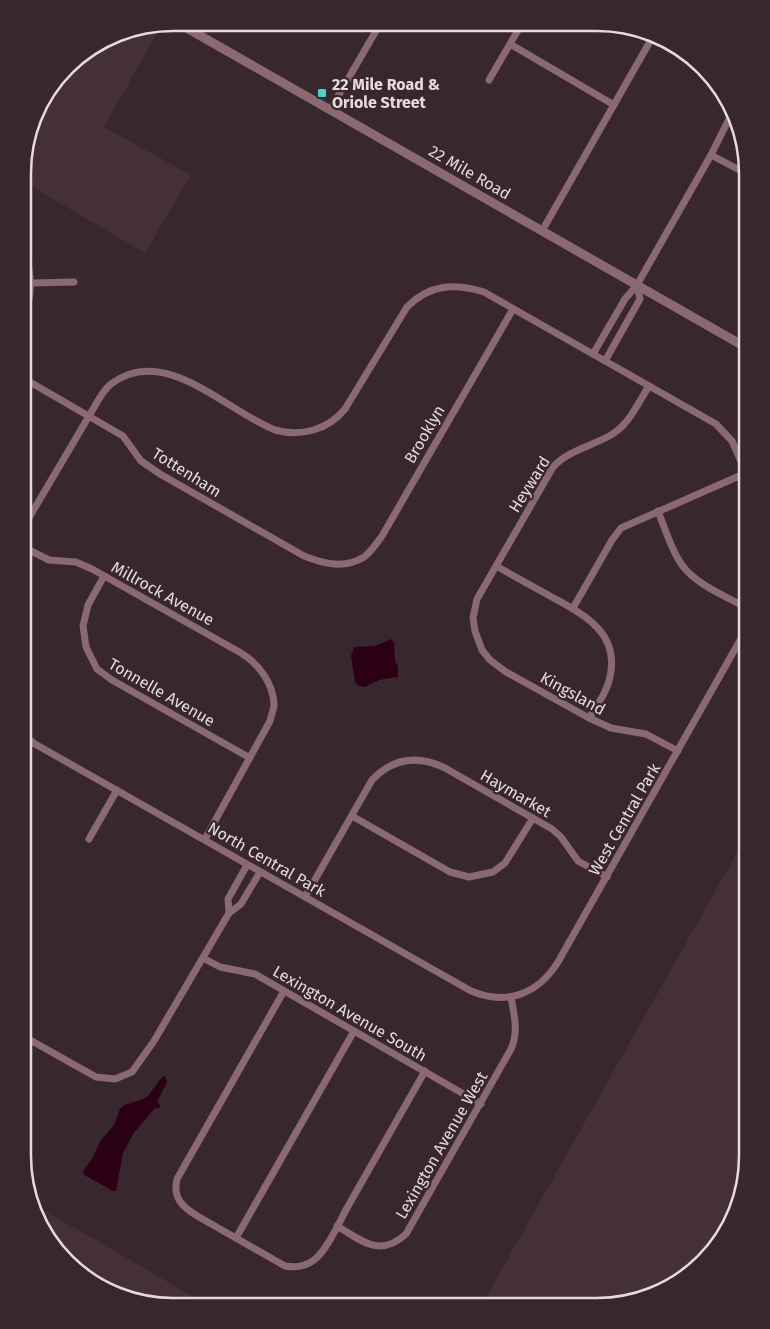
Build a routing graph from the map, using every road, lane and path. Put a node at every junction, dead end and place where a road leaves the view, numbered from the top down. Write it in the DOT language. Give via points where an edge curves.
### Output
graph roads {
  1 [pos="194,31"];
  2 [pos="376,31"];
  3 [pos="518,31"];
  4 [pos="650,42"];
  5 [pos="510,44"];
  6 [pos="489,80"];
  7 [pos="614,105"];
  8 [pos="330,110"];
  9 [pos="728,120"];
  10 [pos="711,155"];
  11 [pos="739,169"];
  12 [pos="542,231"];
  13 [pos="74,282"];
  14 [pos="31,283"];
  15 [pos="637,285"];
  16 [pos="512,309"];
  17 [pos="739,343"];
  18 [pos="593,354"];
  19 [pos="605,361"];
  20 [pos="31,382"];
  21 [pos="649,386"];
  22 [pos="88,416"];
  23 [pos="739,455"];
  24 [pos="739,477"];
  25 [pos="658,511"];
  26 [pos="31,514"];
  27 [pos="31,551"];
  28 [pos="350,562"];
  29 [pos="496,566"];
  30 [pos="104,576"];
  31 [pos="739,603"];
  32 [pos="572,608"];
  33 [pos="475,631"];
  34 [pos="739,643"];
  35 [pos="589,718"];
  36 [pos="31,741"];
  37 [pos="678,751"];
  38 [pos="250,758"];
  39 [pos="116,790"];
  40 [pos="352,816"];
  41 [pos="532,818"];
  42 [pos="89,839"];
  43 [pos="204,839"];
  44 [pos="248,865"];
  45 [pos="260,872"];
  46 [pos="607,877"];
  47 [pos="238,882"];
  48 [pos="250,889"];
  49 [pos="305,897"];
  50 [pos="229,913"];
  51 [pos="203,958"];
  52 [pos="284,991"];
  53 [pos="511,997"];
  54 [pos="501,998"];
  55 [pos="354,1031"];
  56 [pos="31,1040"];
  57 [pos="424,1071"];
  58 [pos="480,1104"];
  59 [pos="337,1226"];
  60 [pos="236,1238"];
  1 -- 8 [label="street, 22 Mile Road"];
  2 -- 8 [label="street"];
  3 -- 5 [label="street"];
  4 -- 7 [label="street"];
  5 -- 6 [label="street"];
  5 -- 7 [label="street"];
  7 -- 12 [label="street"];
  8 -- 12 [label="street, 22 Mile Road"];
  9 -- 10 [label="street"];
  10 -- 11 [label="street"];
  10 -- 15 [label="street"];
  12 -- 15 [label="street, 22 Mile Road"];
  13 -- 14 [label="street"];
  15 -- 17 [label="street, 22 Mile Road"];
  15 -- 18 [label="street" via="625,299"];
  15 -- 19 [label="street" via="640,299"];
  16 -- 18 [label="street"];
  16 -- 22 [label="street" via="484,292 464,287 444,287 421,295 401,315 342,413 321,428 304,432 271,429 187,382 156,371 132,373 109,385"];
  16 -- 28 [label="street, Brooklyn" via="382,536 364,557"];
  18 -- 19 [label="street"];
  19 -- 21 [label="street"];
  20 -- 22 [label="street, Tottenham"];
  21 -- 23 [label="street" via="722,429"];
  21 -- 29 [label="street, Heyward" via="623,426 564,457 553,467"];
  22 -- 26 [label="street"];
  22 -- 28 [label="street, Tottenham" via="123,436 146,465 304,556 333,565"];
  24 -- 25 [label="street"];
  25 -- 31 [label="street" via="685,570"];
  25 -- 32 [label="street" via="621,528"];
  27 -- 30 [label="street, Millrock Avenue" via="49,560 76,562"];
  29 -- 32 [label="street"];
  29 -- 33 [label="street, Heyward" via="477,600 473,618"];
  30 -- 38 [label="street, Tonnelle Avenue" via="88,605 83,626 86,646 97,669"];
  30 -- 38 [label="street, Millrock Avenue" via="248,658 263,672 274,706 270,721"];
  32 -- 35 [label="street" via="591,620 604,634 611,656 608,683"];
  33 -- 35 [label="street, Kingsland" via="482,650 490,660"];
  34 -- 37 [label="street, West Central Park"];
  35 -- 37 [label="street, Kingsland" via="611,728 646,734"];
  36 -- 39 [label="street, North Central Park"];
  37 -- 46 [label="street, West Central Park"];
  38 -- 43 [label="street"];
  39 -- 42 [label="street"];
  39 -- 43 [label="street, North Central Park"];
  40 -- 41 [label="street, Haymarket" via="372,780 387,767 417,760 432,762"];
  40 -- 41 [label="street" via="450,872 469,877 493,872 505,863"];
  40 -- 49 [label="street"];
  41 -- 46 [label="street, Haymarket" via="557,833 578,861"];
  43 -- 44 [label="street, North Central Park"];
  44 -- 45 [label="street, North Central Park"];
  44 -- 47 [label="street"];
  45 -- 48 [label="street"];
  45 -- 49 [label="street, North Central Park"];
  46 -- 53 [label="street, West Central Park" via="553,970 532,990"];
  47 -- 48 [label="street"];
  47 -- 50 [label="street" via="228,899"];
  48 -- 50 [label="street" via="241,904"];
  49 -- 54 [label="street, North Central Park" via="471,992"];
  50 -- 51 [label="street"];
  51 -- 52 [label="street, Lexington Avenue South" via="220,967 255,974"];
  51 -- 56 [label="street" via="132,1072 108,1079 96,1076"];
  52 -- 55 [label="street, Lexington Avenue South"];
  52 -- 60 [label="street" via="179,1175 176,1192 181,1205"];
  53 -- 54 [label="street, West Central Park"];
  53 -- 58 [label="street, Lexington Avenue West" via="515,1040"];
  55 -- 57 [label="street, Lexington Avenue South"];
  55 -- 60 [label="street"];
  57 -- 58 [label="street, Lexington Avenue South"];
  57 -- 59 [label="street"];
  58 -- 59 [label="street, Lexington Avenue West" via="406,1234 396,1243 368,1244"];
  59 -- 60 [label="street" via="315,1259 297,1267 280,1264"];
}
